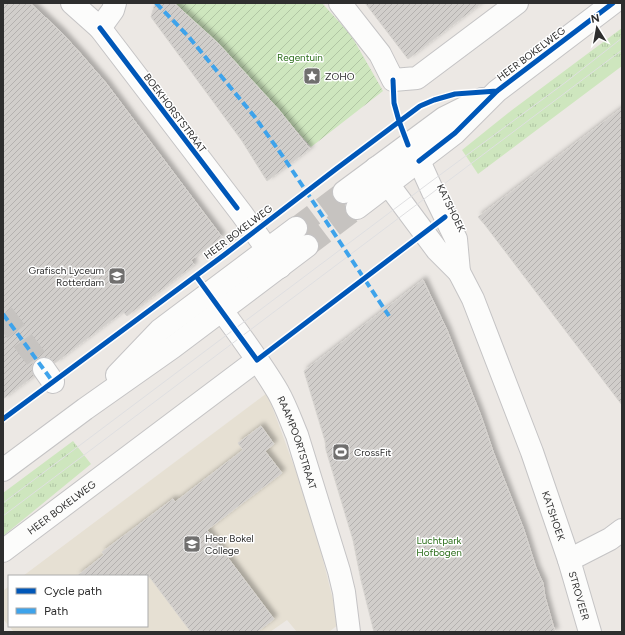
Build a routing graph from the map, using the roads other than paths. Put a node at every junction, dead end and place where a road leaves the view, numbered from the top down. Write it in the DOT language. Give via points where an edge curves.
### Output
graph roads {
  1 [pos="72,3"];
  2 [pos="115,3"];
  3 [pos="340,3"];
  4 [pos="517,3"];
  5 [pos="614,3"];
  6 [pos="100,28"];
  7 [pos="413,153"];
  8 [pos="382,176"];
  9 [pos="351,200"];
  10 [pos="302,237"];
  11 [pos="274,258"];
  12 [pos="459,272"];
  13 [pos="209,293"];
  14 [pos="222,310"];
  15 [pos="257,360"];
  16 [pos="85,409"];
  17 [pos="3,470"];
  18 [pos="622,530"];
  19 [pos="3,551"];
  20 [pos="569,560"];
  21 [pos="349,632"];
  22 [pos="590,632"];
  1 -- 6 [label="street, BOEKHORSTSTRAAT"];
  2 -- 6 [label="street"];
  3 -- 4 [label="street" via="380,54 392,80 417,78"];
  5 -- 7 [label="street, HEER BOKELWEG" via="498,91 455,133"];
  6 -- 11 [label="street, BOEKHORSTSTRAAT"];
  7 -- 8 [label="street, HEER BOKELWEG"];
  7 -- 12 [label="street, KATSHOEK" via="456,239"];
  8 -- 9 [label="street, HEER BOKELWEG"];
  8 -- 12 [label="street, KATSHOEK" via="437,250"];
  10 -- 11 [label="street"];
  11 -- 13 [label="street"];
  11 -- 14 [label="street"];
  12 -- 20 [label="street, KATSHOEK" via="473,299 532,452"];
  13 -- 14 [label="street, RAAMPOORTSTRAAT"];
  13 -- 16 [label="street" via="160,330"];
  14 -- 15 [label="street, RAAMPOORTSTRAAT"];
  14 -- 16 [label="street"];
  15 -- 19 [label="street, HEER BOKELWEG"];
  15 -- 21 [label="street, RAAMPOORTSTRAAT" via="279,394 297,435 339,571"];
  16 -- 17 [label="street"];
  18 -- 20 [label="street"];
  20 -- 22 [label="street, STROVEER"];
}
